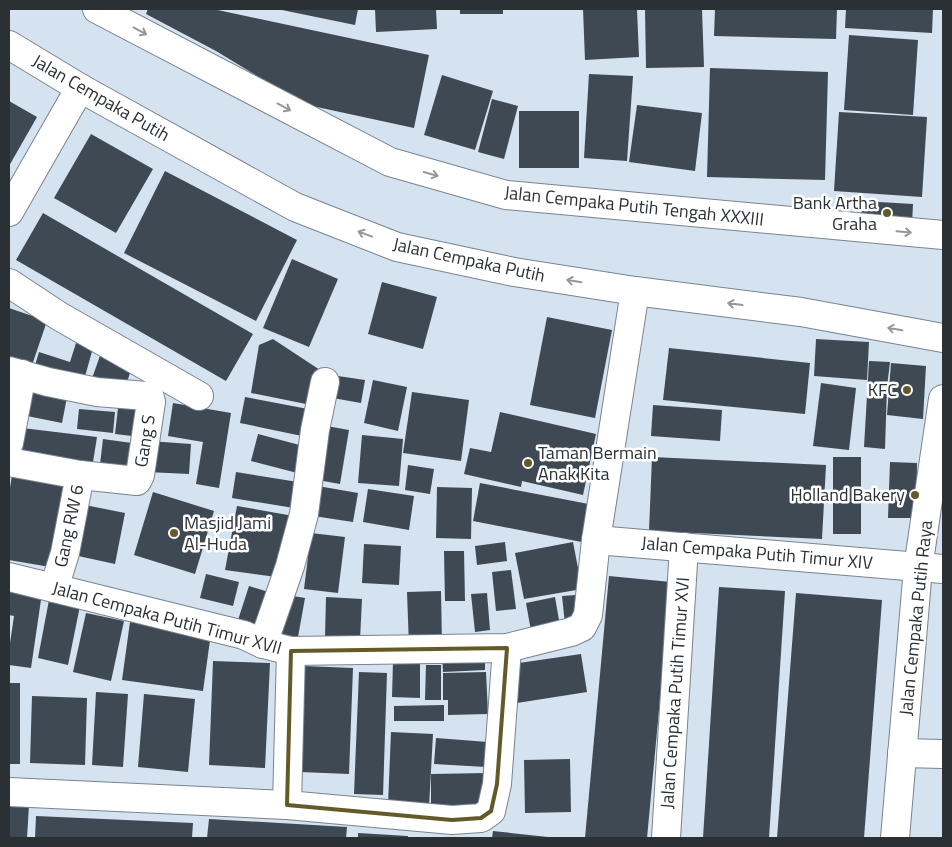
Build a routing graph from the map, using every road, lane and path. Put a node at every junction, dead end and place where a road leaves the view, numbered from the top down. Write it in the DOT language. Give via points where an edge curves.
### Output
graph roads {
  1 [pos="97,9"];
  2 [pos="9,45"];
  3 [pos="80,88"];
  4 [pos="9,212"];
  5 [pos="943,235"];
  6 [pos="9,283"];
  7 [pos="635,291"];
  8 [pos="943,338"];
  9 [pos="15,372"];
  10 [pos="159,372"];
  11 [pos="325,382"];
  12 [pos="146,396"];
  13 [pos="199,396"];
  14 [pos="943,399"];
  15 [pos="9,443"];
  16 [pos="9,462"];
  17 [pos="80,475"];
  18 [pos="596,540"];
  19 [pos="684,547"];
  20 [pos="931,569"];
  21 [pos="9,577"];
  22 [pos="54,588"];
  23 [pos="263,644"];
  24 [pos="507,648"];
  25 [pos="292,651"];
  26 [pos="902,753"];
  27 [pos="943,754"];
  28 [pos="9,792"];
  29 [pos="287,805"];
  30 [pos="451,829"];
  31 [pos="666,838"];
  32 [pos="895,838"];
  1 -- 5 [label="street, Jalan Cempaka Putih Tengah XXXIII, one-way" via="390,162 506,196"];
  2 -- 3 [label="street, Jalan Cempaka Putih"];
  3 -- 4 [label="street"];
  7 -- 3 [label="street, Jalan Cempaka Putih, one-way" via="514,272 397,247 295,207"];
  6 -- 10 [label="street" via="59,316"];
  8 -- 7 [label="street, Jalan Cempaka Putih, one-way" via="801,312"];
  7 -- 18 [label="street"];
  9 -- 12 [label="street, Gang S" via="98,392"];
  9 -- 15 [label="street"];
  10 -- 12 [label="street"];
  10 -- 13 [label="street"];
  11 -- 23 [label="street" via="304,514"];
  12 -- 17 [label="street, Gang S" via="151,402 137,481"];
  14 -- 20 [label="street, Jalan Cempaka Putih Raya"];
  16 -- 17 [label="street, Gang RW 6"];
  17 -- 22 [label="street, Gang RW 6" via="65,553"];
  18 -- 19 [label="street, Jalan Cempaka Putih Timur XIV"];
  18 -- 24 [label="street" via="588,615 582,626 571,632"];
  19 -- 20 [label="street, Jalan Cempaka Putih Timur XIV"];
  19 -- 31 [label="street, Jalan Cempaka Putih Timur XVI"];
  20 -- 26 [label="street, Jalan Cempaka Putih Raya"];
  21 -- 22 [label="street, Jalan Cempaka Putih Timur XVII"];
  22 -- 23 [label="street, Jalan Cempaka Putih Timur XVII" via="244,635"];
  23 -- 25 [label="street, Jalan Cempaka Putih Timur XVII"];
  24 -- 25 [label="street"];
  24 -- 30 [label="street" via="497,784 492,806 481,818"];
  25 -- 29 [label="street, Jalan Cempaka Putih Timur XVII"];
  26 -- 27 [label="street"];
  26 -- 32 [label="street, Jalan Cempaka Putih Raya"];
  28 -- 29 [label="street"];
  29 -- 30 [label="street"];
}
